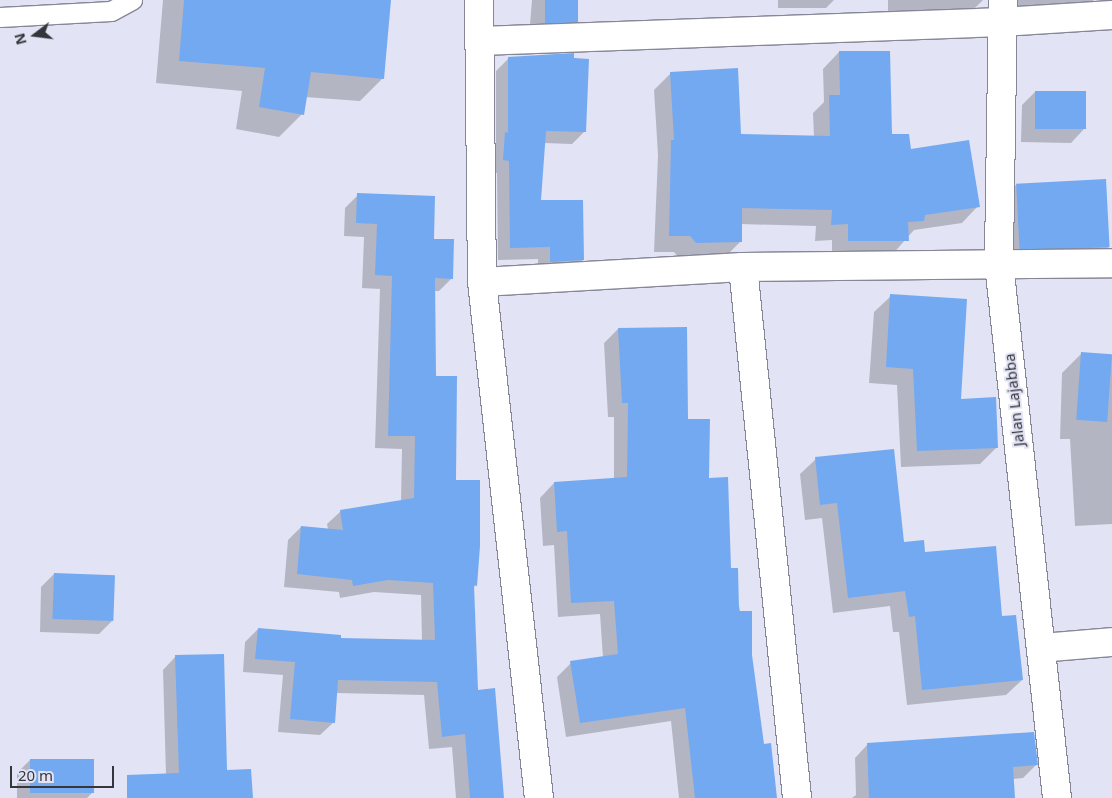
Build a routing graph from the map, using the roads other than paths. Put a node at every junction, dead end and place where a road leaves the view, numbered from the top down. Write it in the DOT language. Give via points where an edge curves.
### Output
graph roads {
  1 [pos="132,0"];
  2 [pos="479,0"];
  3 [pos="1002,11"];
  4 [pos="1112,14"];
  5 [pos="0,16"];
  6 [pos="480,41"];
  7 [pos="1112,262"];
  8 [pos="999,264"];
  9 [pos="743,267"];
  10 [pos="482,282"];
  11 [pos="1112,642"];
  12 [pos="1041,648"];
  13 [pos="539,798"];
  14 [pos="797,798"];
  15 [pos="1058,798"];
  1 -- 5 [label="lane" via="112,11"];
  2 -- 6 [label="street"];
  3 -- 4 [label="street"];
  3 -- 6 [label="street"];
  3 -- 8 [label="street, Jalan Lajabba"];
  6 -- 10 [label="street"];
  7 -- 8 [label="street"];
  8 -- 9 [label="street"];
  8 -- 12 [label="street, Jalan Lajabba"];
  9 -- 10 [label="street"];
  9 -- 14 [label="street"];
  10 -- 13 [label="street"];
  11 -- 12 [label="street"];
  12 -- 15 [label="street, Jalan Lajabba"];
}
